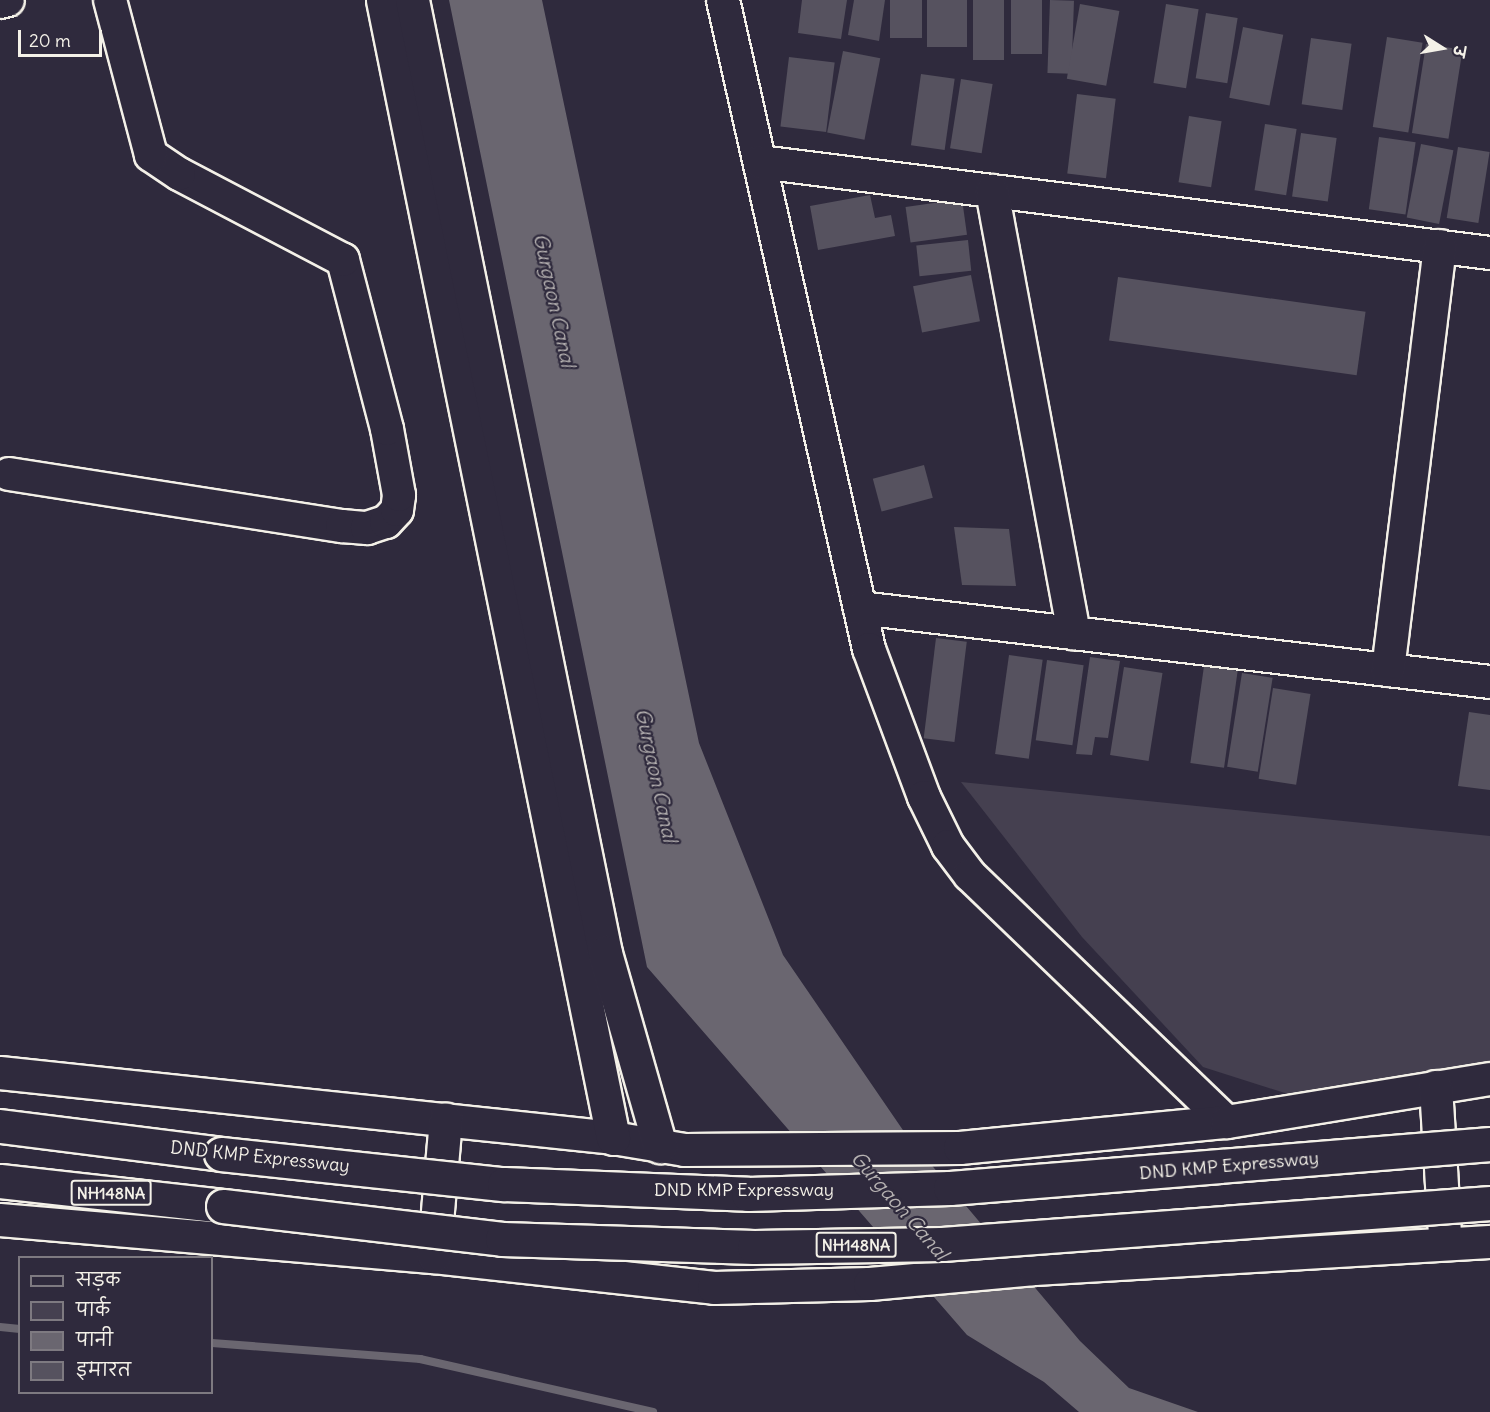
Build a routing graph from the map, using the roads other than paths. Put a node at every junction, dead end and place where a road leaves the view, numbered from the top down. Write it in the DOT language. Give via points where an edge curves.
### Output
graph roads {
  1 [pos="8,0"];
  2 [pos="110,0"];
  3 [pos="383,0"];
  4 [pos="412,0"];
  5 [pos="723,0"];
  6 [pos="0,2"];
  7 [pos="760,162"];
  8 [pos="992,191"];
  9 [pos="1440,246"];
  10 [pos="1490,253"];
  11 [pos="9,474"];
  12 [pos="860,608"];
  13 [pos="1074,633"];
  14 [pos="1388,670"];
  15 [pos="1490,682"];
  16 [pos="0,1073"];
  17 [pos="1490,1079"];
  18 [pos="1436,1087"];
  19 [pos="446,1120"];
  20 [pos="1227,1122"];
  21 [pos="0,1126"];
  22 [pos="613,1138"];
  23 [pos="1490,1144"];
  24 [pos="660,1146"];
  25 [pos="0,1181"];
  26 [pos="1490,1203"];
  27 [pos="0,1220"];
  28 [pos="1490,1242"];
  29 [pos="1445,1244"];
  30 [pos="434,1257"];
  1 -- 6 [label="street"];
  2 -- 11 [label="street" via="152,154 179,174 343,260 387,429 399,495 397,510 386,522 367,528 342,526"];
  3 -- 22 [label="main road"];
  4 -- 24 [label="main road" via="605,953"];
  5 -- 7 [label="street"];
  7 -- 8 [label="street"];
  7 -- 12 [label="street"];
  8 -- 9 [label="street"];
  8 -- 13 [label="street"];
  9 -- 10 [label="street"];
  9 -- 14 [label="street"];
  12 -- 13 [label="street"];
  12 -- 20 [label="street" via="869,649 924,797 948,846 970,875"];
  13 -- 14 [label="street"];
  14 -- 15 [label="street"];
  16 -- 19 [label="street"];
  17 -- 18 [label="street"];
  18 -- 20 [label="street"];
  18 -- 29 [label="street"];
  19 -- 22 [label="street"];
  19 -- 30 [label="street"];
  20 -- 24 [label="street" via="960,1148"];
  21 -- 23 [label="main road, DND KMP Expressway, bridge" via="504,1184 748,1194 950,1188"];
  22 -- 24 [label="street"];
  25 -- 26 [label="main road, NH148NA, bridge" via="502,1239 754,1247 942,1244"];
  27 -- 30 [label="street"];
  28 -- 29 [label="street"];
  29 -- 30 [label="street" via="1034,1269 891,1282 714,1288"];
}
